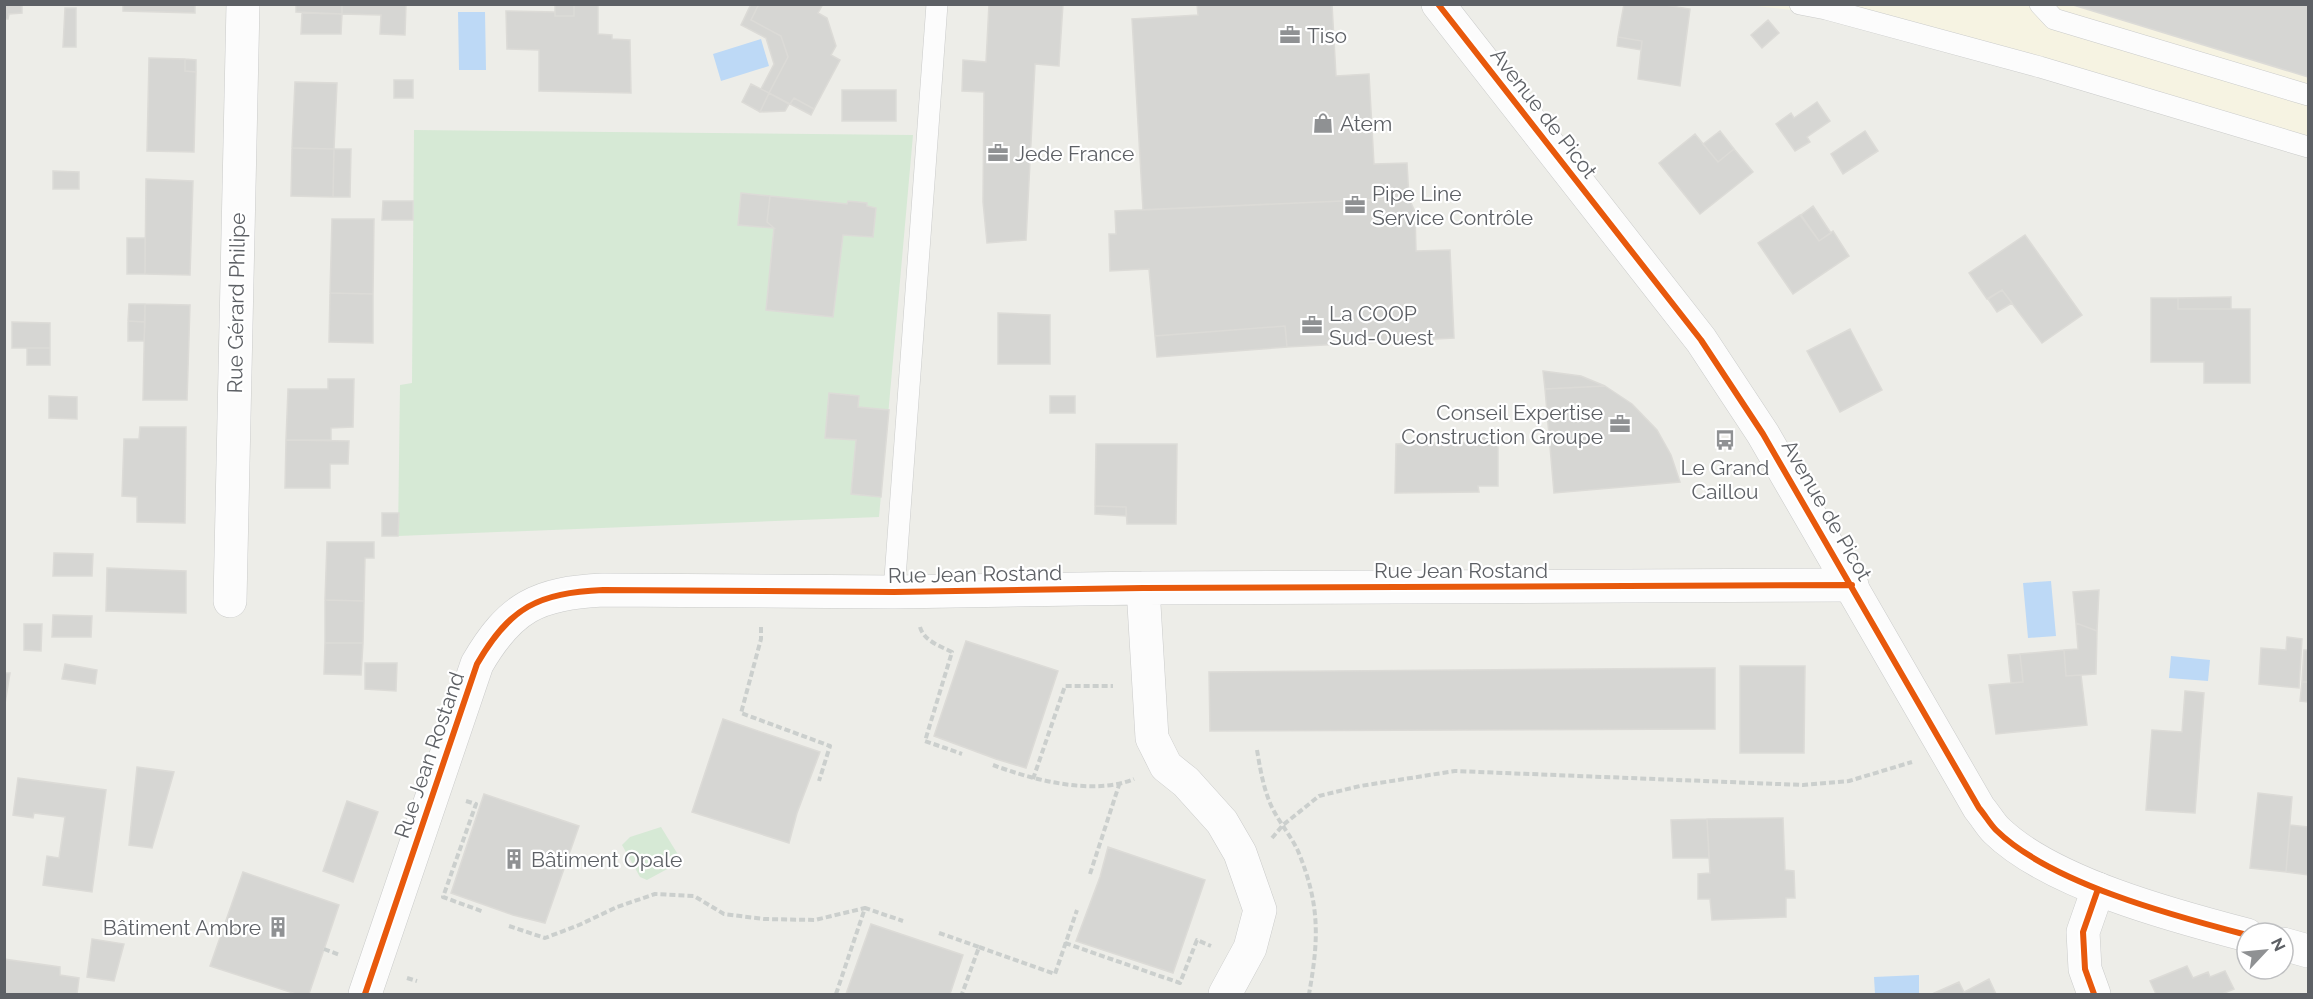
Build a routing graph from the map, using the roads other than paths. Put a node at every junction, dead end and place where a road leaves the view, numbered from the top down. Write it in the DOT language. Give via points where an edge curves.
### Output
graph roads {
  1 [pos="243,4"];
  2 [pos="937,4"];
  3 [pos="1438,4"];
  4 [pos="1800,4"];
  5 [pos="2040,4"];
  6 [pos="2308,95"];
  7 [pos="2308,147"];
  8 [pos="1852,585"];
  9 [pos="1143,588"];
  10 [pos="904,592"];
  11 [pos="230,601"];
  12 [pos="2098,890"];
  13 [pos="2235,932"];
  14 [pos="365,994"];
  15 [pos="1225,994"];
  16 [pos="2094,994"];
  1 -- 11 [label="street, Rue Gérard Philipe"];
  2 -- 10 [label="lane"];
  3 -- 8 [label="street, Avenue de Picot" via="1701,340 1763,434"];
  4 -- 7 [label="lane" via="2040,67"];
  5 -- 6 [label="lane" via="2054,19"];
  8 -- 9 [label="street, Rue Jean Rostand"];
  8 -- 12 [label="street, Avenue de Picot" via="1979,808 1996,830 2036,860"];
  9 -- 10 [label="street, Rue Jean Rostand"];
  9 -- 15 [label="street" via="1152,738 1166,766 1222,822 1240,853 1260,910 1256,932"];
  10 -- 14 [label="street, Rue Jean Rostand" via="568,591 536,601 502,625 477,664"];
  12 -- 13 [label="street, Avenue de Picot"];
  12 -- 16 [label="street" via="2083,932 2085,969"];
}
